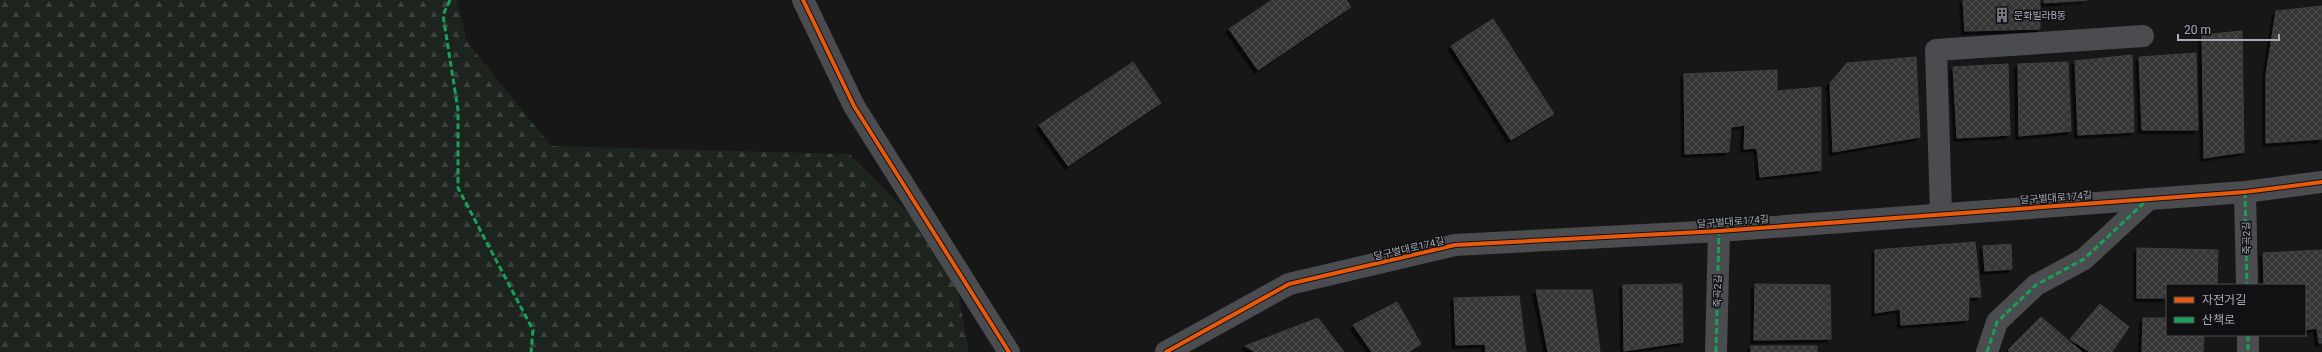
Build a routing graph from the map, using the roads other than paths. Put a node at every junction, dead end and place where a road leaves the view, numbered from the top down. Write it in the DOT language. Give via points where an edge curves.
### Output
graph roads {
  1 [pos="803,0"];
  2 [pos="2144,36"];
  3 [pos="2322,182"];
  4 [pos="2245,192"];
  5 [pos="2149,199"];
  6 [pos="1941,213"];
  7 [pos="1718,231"];
  8 [pos="2247,284"];
  9 [pos="2248,336"];
  10 [pos="1009,352"];
  11 [pos="1166,352"];
  12 [pos="1716,352"];
  13 [pos="1987,352"];
  14 [pos="2248,352"];
  1 -- 10 [label="street" via="854,106"];
  2 -- 6 [label="street" via="1936,50"];
  3 -- 4 [label="street, 달구벌대로174길"];
  4 -- 5 [label="street, 달구벌대로174길"];
  4 -- 8 [label="street, 죽곡2길"];
  5 -- 6 [label="street, 달구벌대로174길"];
  5 -- 13 [label="street" via="2084,258 2036,285 1997,322"];
  6 -- 7 [label="street, 달구벌대로174길"];
  7 -- 11 [label="street, 달구벌대로174길" via="1455,245 1289,284"];
  7 -- 12 [label="street, 죽곡2길"];
  9 -- 14 [label="street"];
}
